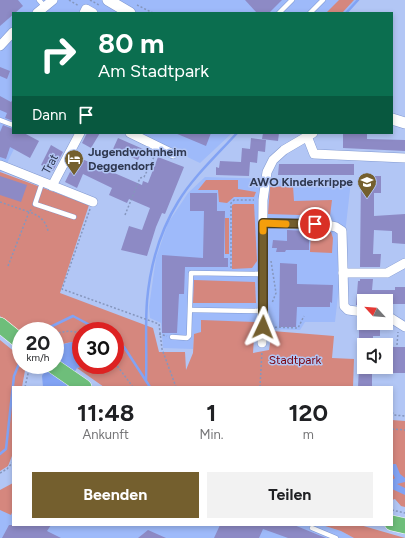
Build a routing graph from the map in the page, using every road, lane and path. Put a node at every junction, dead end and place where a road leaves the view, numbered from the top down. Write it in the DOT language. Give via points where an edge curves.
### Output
graph roads {
  1 [pos="53,0"];
  2 [pos="69,0"];
  3 [pos="108,0"];
  4 [pos="292,0"];
  5 [pos="323,0"];
  6 [pos="42,3"];
  7 [pos="133,9"];
  8 [pos="38,12"];
  9 [pos="88,12"];
  10 [pos="148,12"];
  11 [pos="280,12"];
  12 [pos="311,12"];
  13 [pos="12,33"];
  14 [pos="0,46"];
  15 [pos="393,119"];
  16 [pos="0,120"];
  17 [pos="405,123"];
  18 [pos="12,125"];
  19 [pos="79,134"];
  20 [pos="132,134"];
  21 [pos="310,135"];
  22 [pos="159,147"];
  23 [pos="173,154"];
  24 [pos="405,158"];
  25 [pos="0,165"];
  26 [pos="42,183"];
  27 [pos="52,186"];
  28 [pos="263,200"];
  29 [pos="0,202"];
  30 [pos="93,202"];
  31 [pos="35,204"];
  32 [pos="29,212"];
  33 [pos="125,214"];
  34 [pos="74,217"];
  35 [pos="263,223"];
  36 [pos="48,231"];
  37 [pos="264,256"];
  38 [pos="405,263"];
  39 [pos="8,266"];
  40 [pos="342,273"];
  41 [pos="231,274"];
  42 [pos="264,274"];
  43 [pos="273,302"];
  44 [pos="190,310"];
  45 [pos="264,311"];
  46 [pos="357,311"];
  47 [pos="304,316"];
  48 [pos="393,319"];
  49 [pos="0,325"];
  50 [pos="263,327"];
  51 [pos="405,327"];
  52 [pos="12,334"];
  53 [pos="172,337"];
  54 [pos="262,343"];
  55 [pos="28,374"];
  56 [pos="64,374"];
  57 [pos="123,374"];
  58 [pos="78,384"];
  59 [pos="25,386"];
  60 [pos="132,386"];
  61 [pos="176,386"];
  62 [pos="260,386"];
  63 [pos="393,414"];
  64 [pos="405,416"];
  65 [pos="393,429"];
  66 [pos="405,430"];
  67 [pos="12,463"];
  68 [pos="0,473"];
  69 [pos="393,510"];
  70 [pos="405,513"];
  71 [pos="393,523"];
  72 [pos="405,526"];
  73 [pos="312,528"];
  74 [pos="336,538"];
  1 -- 6 [label="street"];
  2 -- 9 [label="path"];
  3 -- 7 [label="street"];
  4 -- 11 [label="lane"];
  5 -- 12 [label="lane"];
  6 -- 8 [label="street"];
  7 -- 10 [label="path"];
  13 -- 14 [label="street"];
  15 -- 17 [label="street"];
  16 -- 18 [label="lane"];
  19 -- 27 [label="street, Trat"];
  20 -- 22 [label="street"];
  21 -- 24 [label="street" via="314,154"];
  21 -- 28 [label="street" via="284,150 273,160 267,172"];
  22 -- 23 [label="street"];
  22 -- 33 [label="path" via="144,177 140,178"];
  25 -- 26 [label="street, Trat"];
  26 -- 27 [label="street, Trat"];
  26 -- 31 [label="lane"];
  27 -- 30 [label="street, Trat"];
  28 -- 35 [label="street"];
  28 -- 41 [label="path" via="234,200 231,203"];
  29 -- 32 [label="path"];
  30 -- 61 [label="path" via="62,290 159,324 162,348"];
  31 -- 32 [label="path"];
  31 -- 34 [label="lane"];
  32 -- 36 [label="path" via="43,221"];
  32 -- 39 [label="path"];
  35 -- 37 [label="street"];
  35 -- 40 [label="street" via="336,227 342,231"];
  37 -- 42 [label="street"];
  37 -- 43 [label="path" via="269,257 272,262 276,293"];
  38 -- 40 [label="street" via="387,273"];
  40 -- 46 [label="street" via="344,306 348,310"];
  41 -- 42 [label="lane"];
  41 -- 44 [label="lane" via="191,274"];
  42 -- 45 [label="street"];
  44 -- 45 [label="lane"];
  44 -- 53 [label="lane" via="189,336"];
  45 -- 50 [label="street"];
  47 -- 50 [label="path" via="298,328"];
  48 -- 51 [label="street"];
  49 -- 52 [label="highway"];
  50 -- 54 [label="street"];
  54 -- 62 [label="path"];
  55 -- 59 [label="path"];
  56 -- 58 [label="highway"];
  57 -- 60 [label="path"];
  63 -- 64 [label="path"];
  65 -- 66 [label="path"];
  67 -- 68 [label="path"];
  69 -- 70 [label="path"];
  71 -- 72 [label="highway"];
  73 -- 74 [label="lane"];
}
